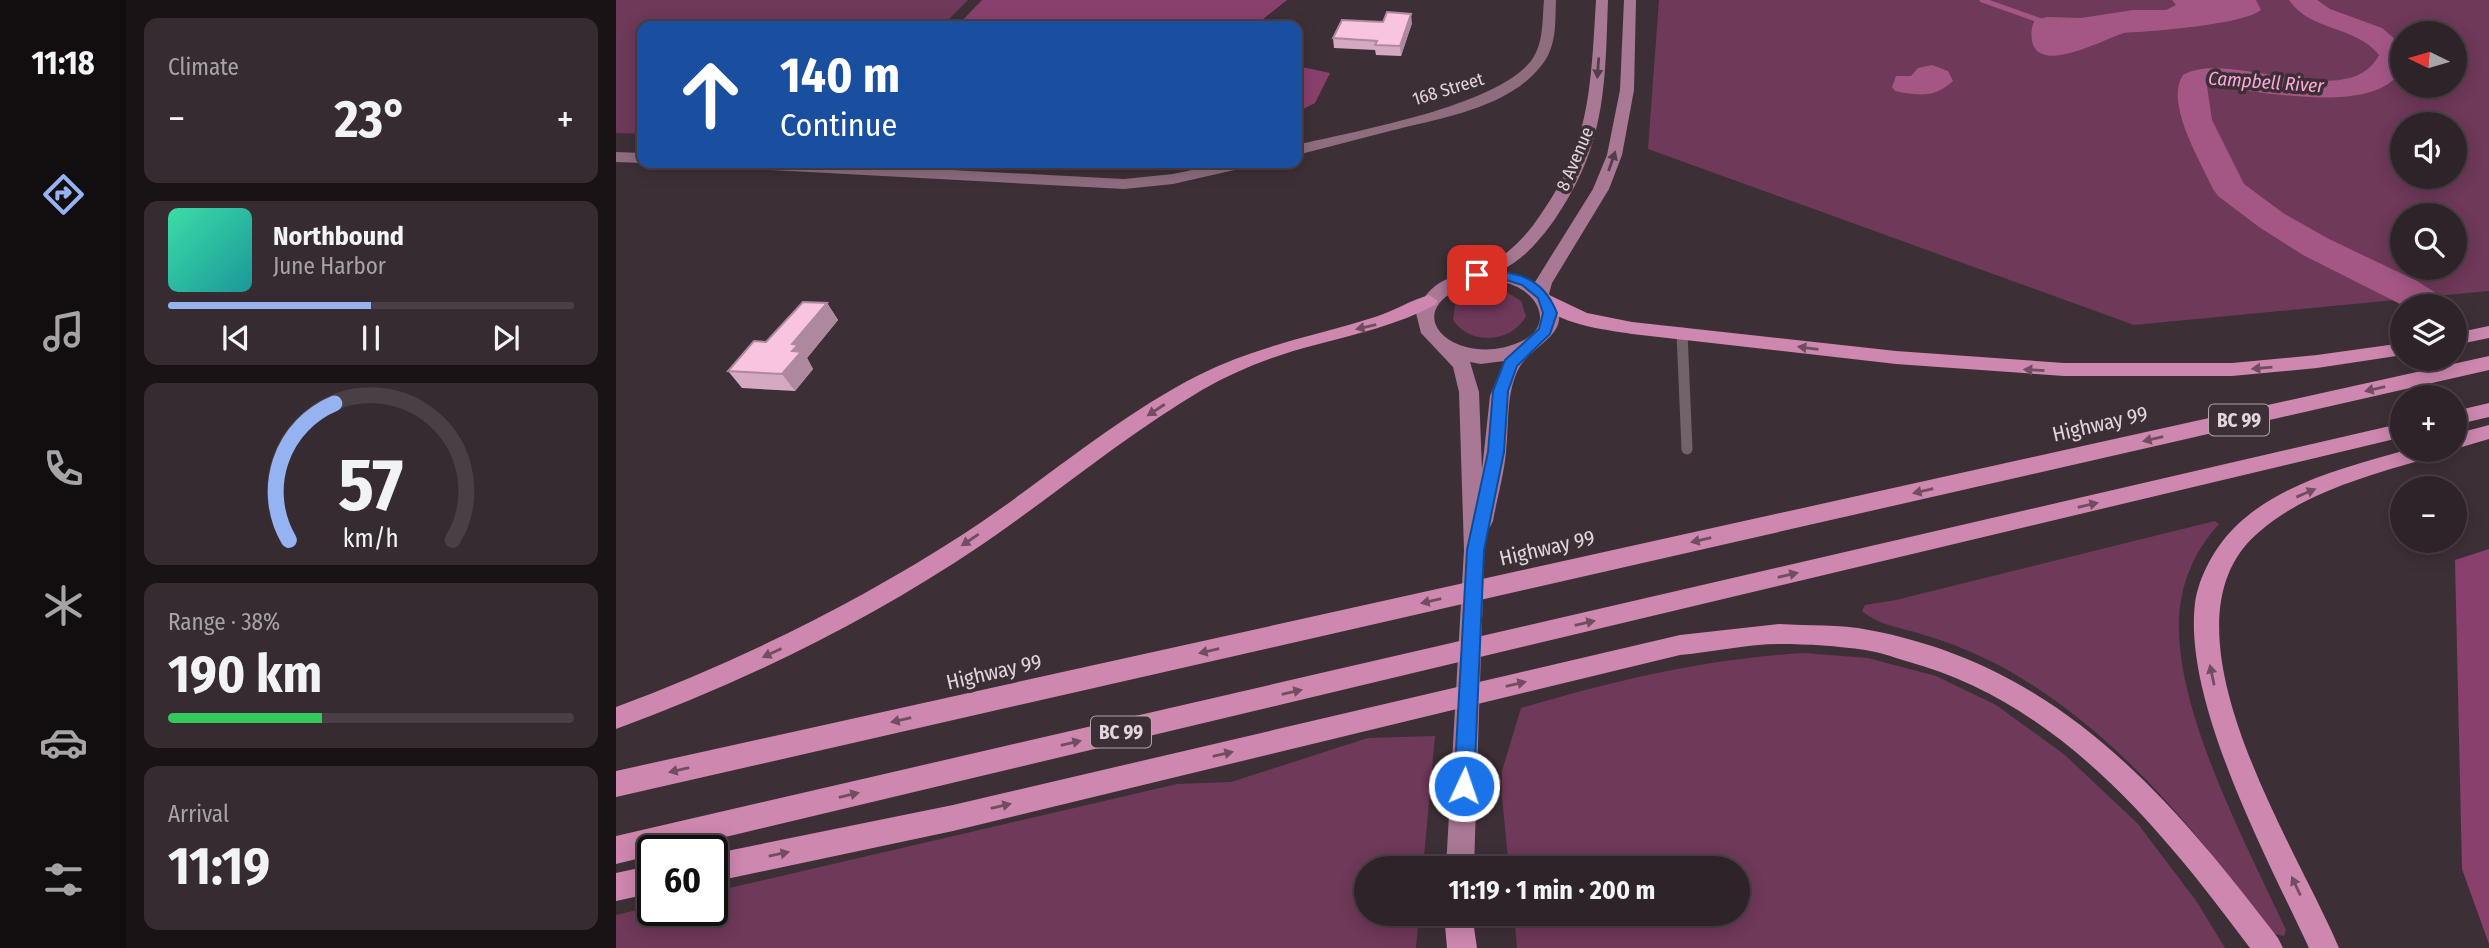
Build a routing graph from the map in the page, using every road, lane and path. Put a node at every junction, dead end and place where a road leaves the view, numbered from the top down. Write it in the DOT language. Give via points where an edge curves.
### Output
graph roads {
  1 [pos="1550,0"];
  2 [pos="1602,0"];
  3 [pos="1619,0"];
  4 [pos="1630,0"];
  5 [pos="1625,97"];
  6 [pos="1302,149"];
  7 [pos="616,157"];
  8 [pos="637,158"];
  9 [pos="827,168"];
  10 [pos="1223,168"];
  11 [pos="1473,276"];
  12 [pos="1544,296"];
  13 [pos="1429,302"];
  14 [pos="2489,332"];
  15 [pos="1682,333"];
  16 [pos="2467,337"];
  17 [pos="1526,347"];
  18 [pos="1449,349"];
  19 [pos="2390,351"];
  20 [pos="2489,363"];
  21 [pos="2489,410"];
  22 [pos="2467,415"];
  23 [pos="2489,432"];
  24 [pos="2390,433"];
  25 [pos="2467,438"];
  26 [pos="1687,449"];
  27 [pos="2394,462"];
  28 [pos="1475,550"];
  29 [pos="616,718"];
  30 [pos="616,784"];
  31 [pos="616,850"];
  32 [pos="1461,856"];
  33 [pos="728,865"];
  34 [pos="637,883"];
  35 [pos="616,887"];
  36 [pos="1457,926"];
  37 [pos="1459,926"];
  38 [pos="1456,948"];
  39 [pos="1462,948"];
  40 [pos="2268,948"];
  41 [pos="2324,948"];
  1 -- 6 [label="main road, 168 Street" via="1547,45 1518,81 1457,109"];
  2 -- 11 [label="main road, 8 Avenue, one-way" via="1595,110 1576,166 1548,215 1517,254 1503,265"];
  3 -- 5 [label="main road" via="1613,79"];
  4 -- 5 [label="main road, 8 Avenue"];
  12 -- 5 [label="main road, 8 Avenue, one-way" via="1542,282 1548,270 1607,177 1621,131"];
  7 -- 8 [label="main road"];
  9 -- 10 [label="main road" via="1124,184"];
  11 -- 12 [label="main road" via="1516,278"];
  11 -- 13 [label="main road" via="1447,285"];
  12 -- 15 [label="highway" via="1563,311 1583,318"];
  12 -- 17 [label="main road" via="1550,313 1548,326"];
  13 -- 18 [label="main road" via="1424,317 1427,330"];
  13 -- 29 [label="highway, one-way" via="1380,323 1299,342 1230,368 1166,404 972,539 863,606 743,666"];
  14 -- 16 [label="highway"];
  19 -- 15 [label="highway, one-way" via="2252,369 2089,372 1930,362"];
  15 -- 26 [label="lane"];
  17 -- 18 [label="main road" via="1488,357"];
  17 -- 28 [label="main road" via="1510,364 1503,381 1496,452"];
  18 -- 28 [label="main road" via="1461,365 1469,392"];
  20 -- 30 [label="highway, Highway 99 / BC 99, one-way"];
  21 -- 22 [label="highway"];
  23 -- 25 [label="highway"];
  31 -- 24 [label="highway, BC 99, one-way"];
  41 -- 27 [label="highway, one-way" via="2232,741 2206,647 2206,605 2216,572 2230,548 2273,509"];
  28 -- 32 [label="main road"];
  33 -- 40 [label="highway, one-way" via="953,818 1680,645 1759,633 1812,633 1914,648 1988,677 2025,698 2088,744 2151,803 2192,847"];
  34 -- 35 [label="highway"];
  36 -- 38 [label="main road"];
  37 -- 39 [label="highway"];
}
